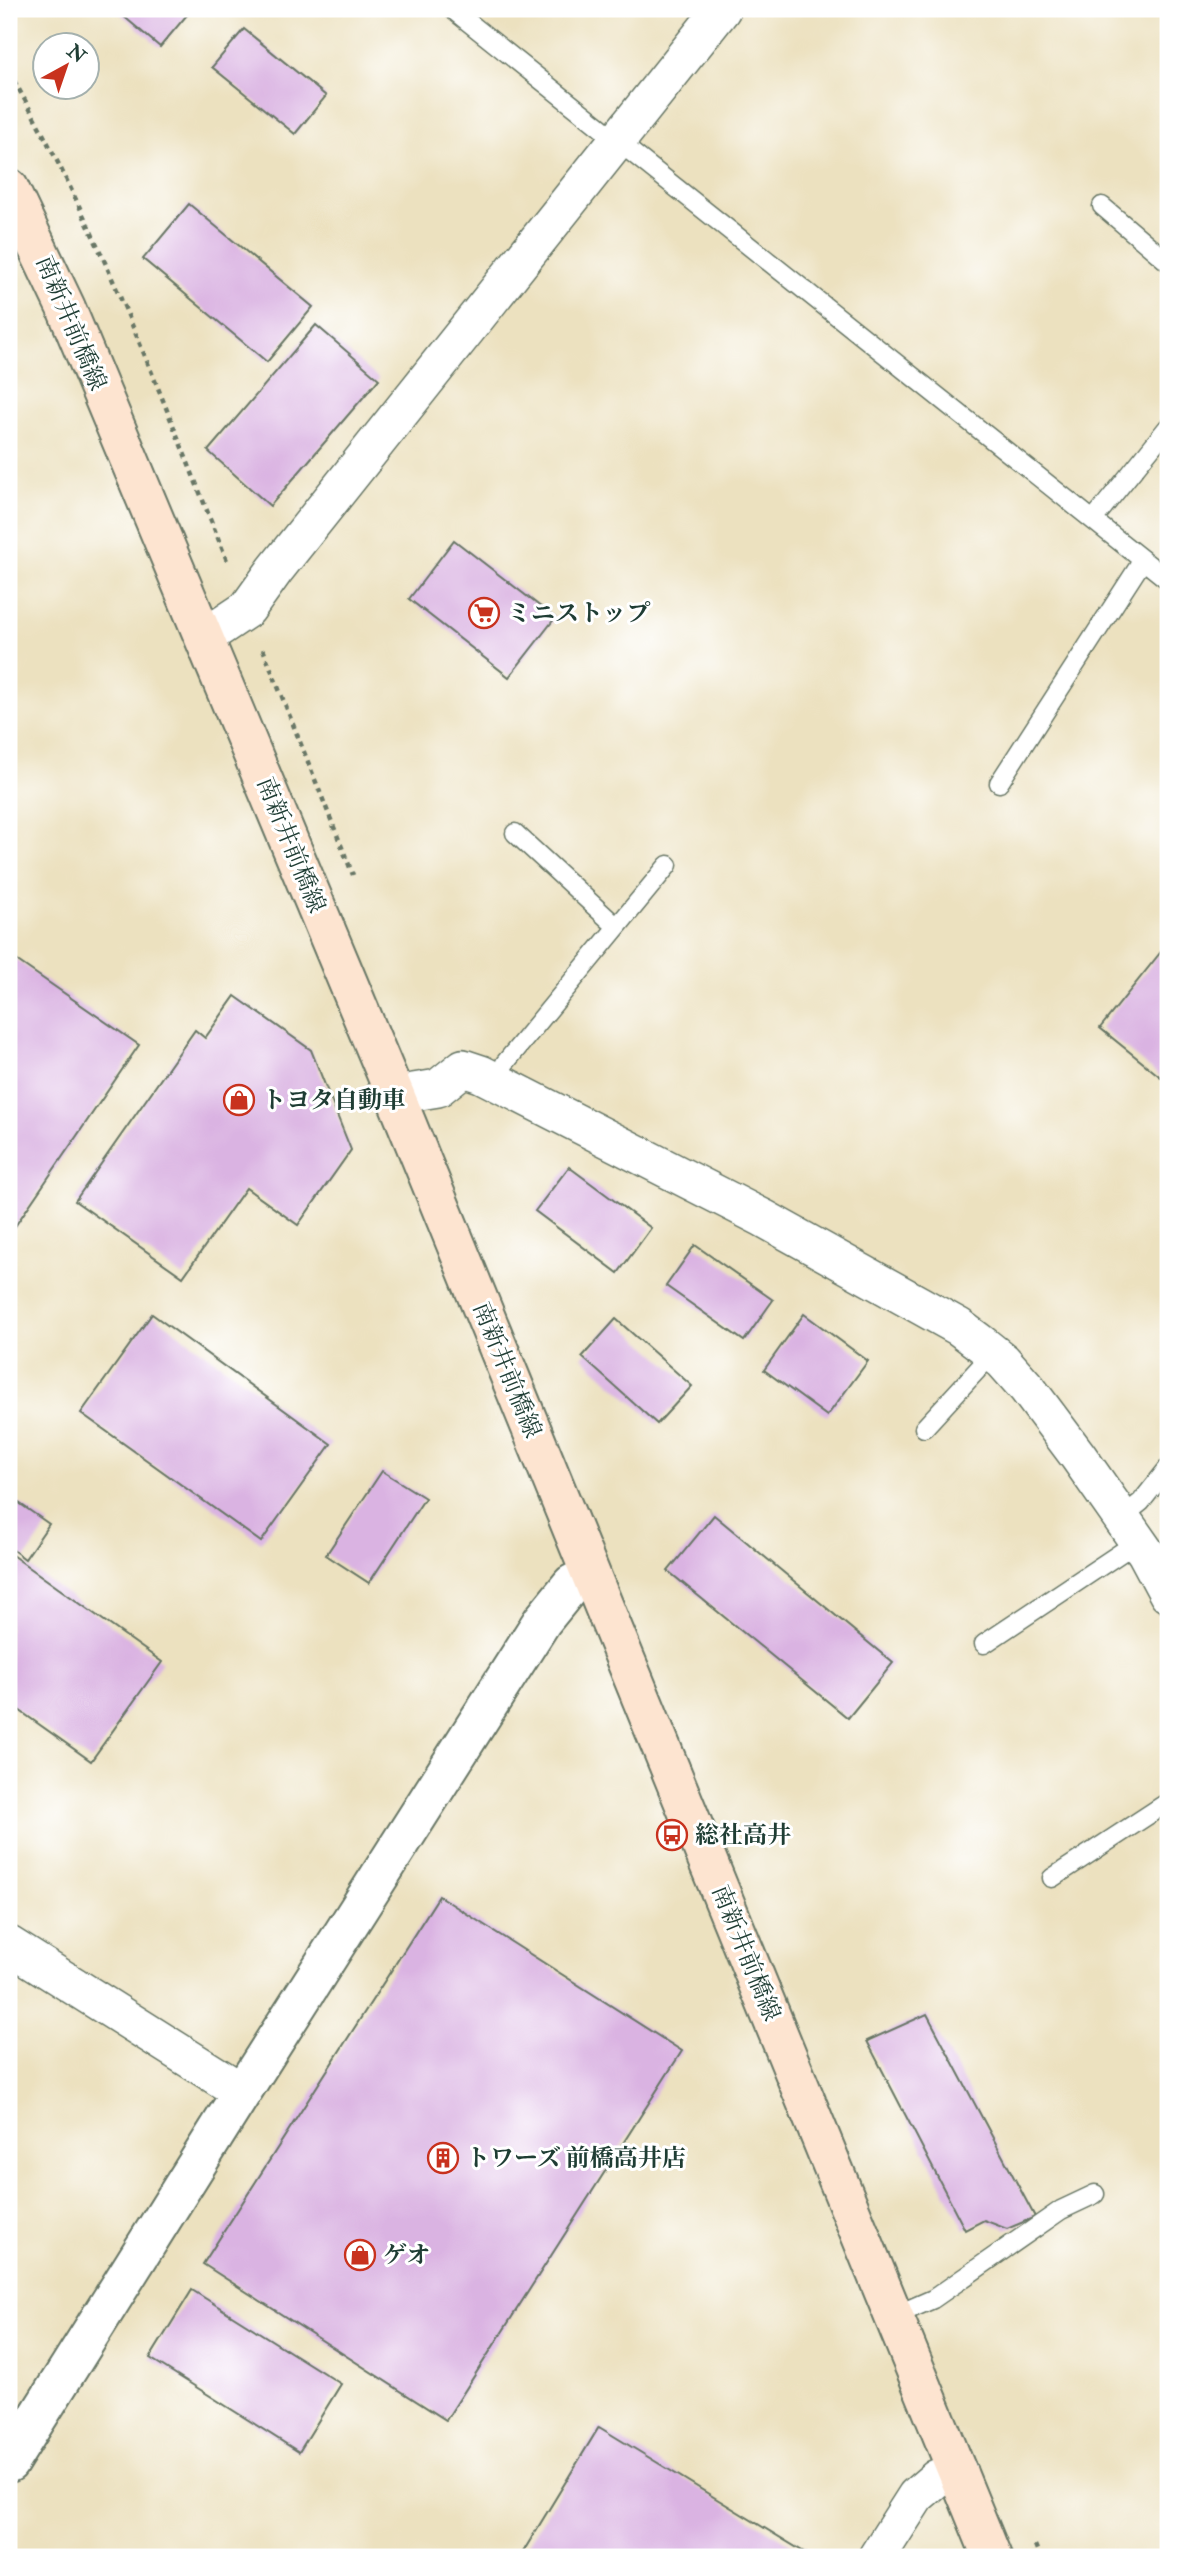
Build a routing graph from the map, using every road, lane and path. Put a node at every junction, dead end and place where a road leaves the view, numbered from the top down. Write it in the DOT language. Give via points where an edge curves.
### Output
graph roads {
  1 [pos="452,9"];
  2 [pos="722,9"];
  3 [pos="616,140"];
  4 [pos="9,188"];
  5 [pos="1102,206"];
  6 [pos="1168,262"];
  7 [pos="1168,426"];
  8 [pos="1093,520"];
  9 [pos="1143,560"];
  10 [pos="1168,580"];
  11 [pos="205,637"];
  12 [pos="999,783"];
  13 [pos="515,833"];
  14 [pos="668,865"];
  15 [pos="617,927"];
  16 [pos="496,1082"];
  17 [pos="395,1095"];
  18 [pos="993,1353"];
  19 [pos="924,1428"];
  20 [pos="1168,1468"];
  21 [pos="1129,1530"];
  22 [pos="590,1575"];
  23 [pos="1168,1593"];
  24 [pos="984,1644"];
  25 [pos="1168,1802"];
  26 [pos="1052,1878"];
  27 [pos="9,1945"];
  28 [pos="242,2092"];
  29 [pos="1095,2194"];
  30 [pos="894,2316"];
  31 [pos="9,2463"];
  32 [pos="958,2471"];
  33 [pos="877,2557"];
  34 [pos="992,2557"];
  1 -- 3 [label="lane"];
  2 -- 3 [label="street"];
  3 -- 8 [label="lane"];
  3 -- 11 [label="street" via="247,609"];
  4 -- 11 [label="main road, 南新井前橋線"];
  5 -- 6 [label="lane"];
  7 -- 8 [label="lane"];
  8 -- 9 [label="lane"];
  9 -- 10 [label="lane"];
  9 -- 12 [label="lane"];
  11 -- 17 [label="main road, 南新井前橋線"];
  13 -- 15 [label="lane"];
  14 -- 15 [label="lane"];
  15 -- 16 [label="lane" via="505,1063"];
  16 -- 17 [label="street" via="463,1068 438,1088"];
  16 -- 18 [label="street" via="763,1218 959,1327"];
  17 -- 22 [label="main road, 南新井前橋線"];
  18 -- 19 [label="lane"];
  18 -- 21 [label="street" via="1027,1388"];
  20 -- 21 [label="lane" via="1141,1502"];
  21 -- 23 [label="street"];
  21 -- 24 [label="lane"];
  22 -- 28 [label="street" via="572,1584 542,1621"];
  22 -- 30 [label="main road, 南新井前橋線"];
  25 -- 26 [label="lane"];
  27 -- 28 [label="street"];
  28 -- 31 [label="street"];
  29 -- 30 [label="lane" via="1061,2210 933,2299"];
  30 -- 32 [label="main road, 南新井前橋線"];
  32 -- 33 [label="street" via="937,2478 915,2496"];
  32 -- 34 [label="main road, 南新井前橋線"];
}
